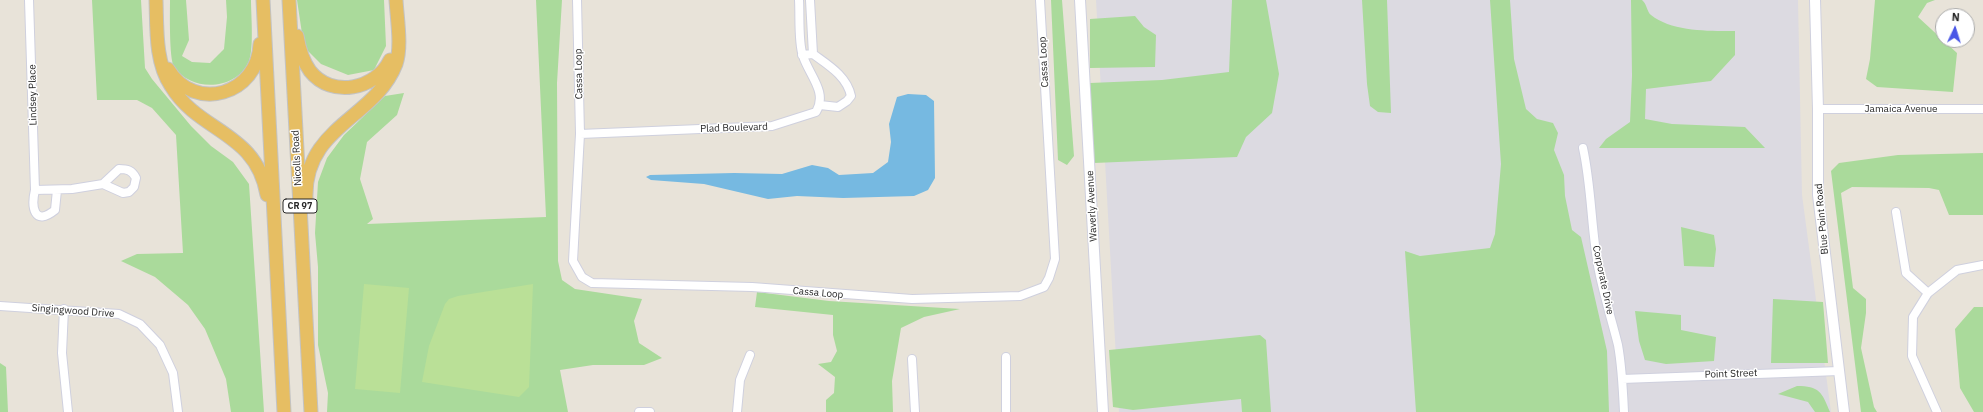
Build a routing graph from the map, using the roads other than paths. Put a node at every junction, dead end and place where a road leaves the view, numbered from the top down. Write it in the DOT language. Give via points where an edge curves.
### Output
graph roads {
  1 [pos="29,0"];
  2 [pos="156,0"];
  3 [pos="263,0"];
  4 [pos="290,0"];
  5 [pos="396,0"];
  6 [pos="577,0"];
  7 [pos="799,0"];
  8 [pos="810,0"];
  9 [pos="1040,0"];
  10 [pos="1080,0"];
  11 [pos="1815,0"];
  12 [pos="398,37"];
  13 [pos="813,54"];
  14 [pos="160,55"];
  15 [pos="802,55"];
  16 [pos="820,105"];
  17 [pos="1818,109"];
  18 [pos="1983,109"];
  19 [pos="580,134"];
  20 [pos="1583,148"];
  21 [pos="103,184"];
  22 [pos="35,190"];
  23 [pos="57,190"];
  24 [pos="1896,212"];
  25 [pos="303,264"];
  26 [pos="1983,265"];
  27 [pos="277,276"];
  28 [pos="1928,293"];
  29 [pos="0,306"];
  30 [pos="64,309"];
  31 [pos="750,355"];
  32 [pos="1006,357"];
  33 [pos="912,359"];
  34 [pos="1839,371"];
  35 [pos="1622,379"];
  36 [pos="68,412"];
  37 [pos="178,412"];
  38 [pos="284,412"];
  39 [pos="310,412"];
  40 [pos="639,412"];
  41 [pos="650,412"];
  42 [pos="737,412"];
  43 [pos="915,412"];
  44 [pos="1006,412"];
  45 [pos="1103,412"];
  46 [pos="1624,412"];
  47 [pos="1844,412"];
  48 [pos="1937,412"];
  1 -- 22 [label="street, Lindsey Place"];
  2 -- 14 [label="highway"];
  3 -- 14 [label="highway" via="258,58 251,74 237,87 212,94 192,91 173,77"];
  3 -- 27 [label="highway, CR 97"];
  4 -- 12 [label="highway" via="299,48 306,65 316,77 332,85 356,87 382,74 390,61"];
  4 -- 25 [label="highway, Nicolls Road / CR 97"];
  5 -- 12 [label="highway"];
  6 -- 19 [label="street, Cassa Loop"];
  7 -- 15 [label="street"];
  8 -- 13 [label="street"];
  9 -- 19 [label="street, Cassa Loop" via="1055,259 1050,278 1044,287 1020,296 912,299 752,287 592,283 582,277 573,261"];
  10 -- 45 [label="street, Waverly Avenue"];
  11 -- 17 [label="street, Blue Point Road"];
  12 -- 25 [label="highway" via="398,55 388,80 371,100 328,137 320,147 311,167 306,190 307,224"];
  13 -- 15 [label="street"];
  13 -- 16 [label="street" via="838,73 850,89 851,96 838,107"];
  14 -- 27 [label="highway" via="166,77 182,101 236,141 259,169 267,195"];
  15 -- 16 [label="street" via="819,90"];
  16 -- 19 [label="street, Plad Boulevard" via="816,112 772,126"];
  17 -- 18 [label="street, Jamaica Avenue"];
  17 -- 34 [label="street, Blue Point Road" via="1818,195"];
  20 -- 35 [label="street, Corporate Drive" via="1589,177 1594,240 1618,346"];
  21 -- 23 [label="street"];
  22 -- 23 [label="street"];
  22 -- 23 [label="street, Lindsey Place" via="33,209 41,215 50,214 55,210"];
  24 -- 28 [label="street" via="1906,273"];
  25 -- 39 [label="highway, Nicolls Road / CR 97"];
  26 -- 28 [label="street" via="1957,270"];
  27 -- 38 [label="highway, CR 97"];
  28 -- 48 [label="street" via="1914,317 1912,356"];
  29 -- 30 [label="street, Singingwood Drive"];
  30 -- 36 [label="street" via="62,353"];
  30 -- 37 [label="street, Singingwood Drive" via="119,314 140,324 160,345 173,373"];
  31 -- 42 [label="street" via="740,380"];
  32 -- 44 [label="street"];
  33 -- 43 [label="street"];
  34 -- 35 [label="street, Point Street"];
  34 -- 47 [label="street, Blue Point Road"];
  35 -- 46 [label="street, Corporate Drive"];
  40 -- 41 [label="street"];
}
